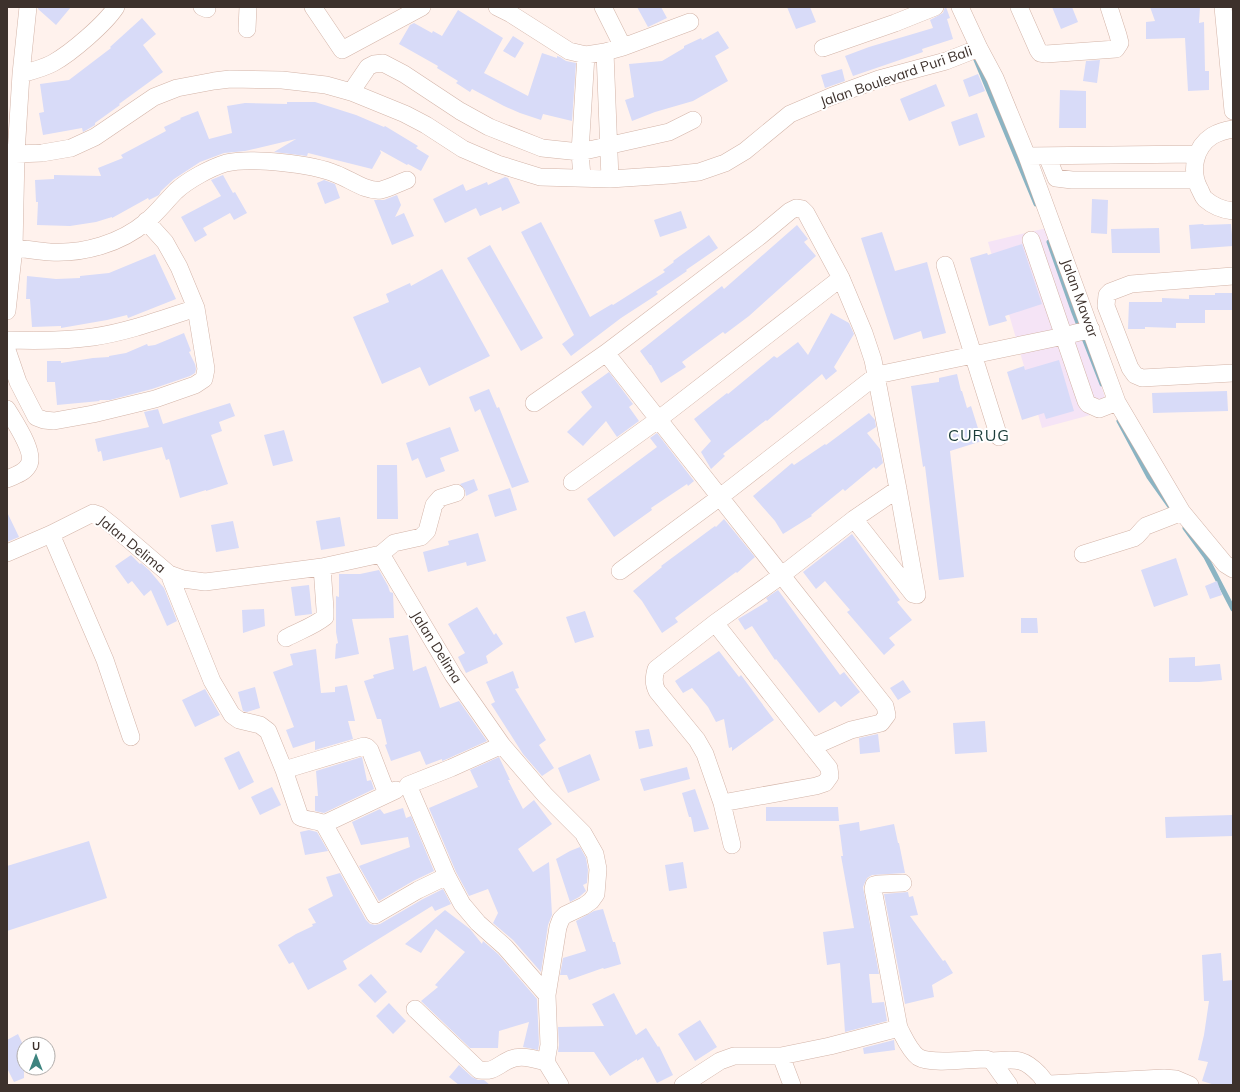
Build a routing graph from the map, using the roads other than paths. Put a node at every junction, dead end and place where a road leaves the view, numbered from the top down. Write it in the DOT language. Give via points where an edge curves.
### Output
graph roads {
  1 [pos="28,7"];
  2 [pos="116,7"];
  3 [pos="248,7"];
  4 [pos="313,7"];
  5 [pos="603,7"];
  6 [pos="935,7"];
  7 [pos="960,7"];
  8 [pos="1019,7"];
  9 [pos="1109,7"];
  10 [pos="1223,7"];
  11 [pos="413,9"];
  12 [pos="510,9"];
  13 [pos="690,22"];
  14 [pos="247,29"];
  15 [pos="623,47"];
  16 [pos="824,48"];
  17 [pos="979,48"];
  18 [pos="605,52"];
  19 [pos="586,55"];
  20 [pos="21,74"];
  21 [pos="351,92"];
  22 [pos="1233,111"];
  23 [pos="693,120"];
  24 [pos="1233,129"];
  25 [pos="609,146"];
  26 [pos="580,152"];
  27 [pos="11,154"];
  28 [pos="1197,154"];
  29 [pos="1027,156"];
  30 [pos="1047,156"];
  31 [pos="582,178"];
  32 [pos="610,179"];
  33 [pos="407,180"];
  34 [pos="1195,180"];
  35 [pos="1233,211"];
  36 [pos="146,222"];
  37 [pos="1044,245"];
  38 [pos="14,248"];
  39 [pos="945,265"];
  40 [pos="1233,276"];
  41 [pos="841,278"];
  42 [pos="196,308"];
  43 [pos="7,311"];
  44 [pos="1078,333"];
  45 [pos="7,340"];
  46 [pos="7,350"];
  47 [pos="606,353"];
  48 [pos="974,355"];
  49 [pos="1233,373"];
  50 [pos="877,376"];
  51 [pos="534,403"];
  52 [pos="1110,405"];
  53 [pos="7,409"];
  54 [pos="659,420"];
  55 [pos="999,436"];
  56 [pos="7,479"];
  57 [pos="572,482"];
  58 [pos="898,489"];
  59 [pos="456,493"];
  60 [pos="720,497"];
  61 [pos="1179,513"];
  62 [pos="854,519"];
  63 [pos="51,534"];
  64 [pos="7,553"];
  65 [pos="381,554"];
  66 [pos="1083,554"];
  67 [pos="322,567"];
  68 [pos="1233,569"];
  69 [pos="620,571"];
  70 [pos="169,574"];
  71 [pos="782,575"];
  72 [pos="715,623"];
  73 [pos="286,638"];
  74 [pos="131,737"];
  75 [pos="502,745"];
  76 [pos="812,746"];
  77 [pos="284,770"];
  78 [pos="408,786"];
  79 [pos="387,794"];
  80 [pos="722,803"];
  81 [pos="324,824"];
  82 [pos="732,845"];
  83 [pos="447,876"];
  84 [pos="903,883"];
  85 [pos="547,995"];
  86 [pos="415,1009"];
  87 [pos="899,1028"];
  88 [pos="781,1056"];
  89 [pos="992,1061"];
  90 [pos="546,1062"];
  91 [pos="560,1085"];
  92 [pos="683,1085"];
  93 [pos="792,1085"];
  94 [pos="1009,1085"];
  95 [pos="1190,1085"];
  1 -- 20 [label="street"];
  2 -- 20 [label="street" via="101,24 64,56 53,63"];
  3 -- 14 [label="street"];
  4 -- 11 [label="street" via="342,50"];
  5 -- 15 [label="street"];
  6 -- 16 [label="street"];
  7 -- 17 [label="street, Jalan Mawar"];
  8 -- 9 [label="street" via="1038,50 1046,54 1116,49 1120,43"];
  10 -- 22 [label="street"];
  12 -- 19 [label="street" via="569,51"];
  13 -- 15 [label="street"];
  15 -- 18 [label="street"];
  17 -- 29 [label="street, Jalan Mawar" via="995,78"];
  17 -- 32 [label="street, Jalan Boulevard Puri Bali" via="946,61 830,97 790,114 725,164 698,172"];
  18 -- 19 [label="street"];
  18 -- 25 [label="street"];
  19 -- 26 [label="street"];
  20 -- 27 [label="street"];
  21 -- 26 [label="street" via="368,67 383,63 489,127 542,148"];
  21 -- 27 [label="street, Jalan Boulevard Puri Bali" via="326,85 282,80 230,80 195,84 154,97 95,137 71,148"];
  21 -- 31 [label="street, Jalan Boulevard Puri Bali" via="426,125 456,153 540,177"];
  23 -- 25 [label="street" via="669,132"];
  24 -- 28 [label="street" via="1212,136"];
  25 -- 26 [label="street"];
  25 -- 32 [label="street"];
  26 -- 31 [label="street"];
  27 -- 38 [label="street"];
  28 -- 30 [label="street"];
  28 -- 34 [label="street"];
  29 -- 30 [label="street"];
  29 -- 37 [label="street, Jalan Mawar"];
  30 -- 34 [label="street" via="1056,178"];
  31 -- 32 [label="street, Jalan Boulevard Puri Bali"];
  33 -- 36 [label="street" via="381,190 371,189 335,173 313,167 242,161 225,164 177,190"];
  34 -- 35 [label="street" via="1204,198 1222,210"];
  36 -- 38 [label="street" via="126,236 101,246 51,252"];
  36 -- 42 [label="street" via="165,242 179,267"];
  37 -- 44 [label="street, Jalan Mawar"];
  37 -- 44 [label="street"];
  38 -- 43 [label="street"];
  39 -- 48 [label="street"];
  40 -- 49 [label="street" via="1131,284 1110,292 1107,295 1106,306 1135,375 1146,378"];
  41 -- 47 [label="street" via="806,213 796,208"];
  41 -- 50 [label="street" via="864,333"];
  41 -- 54 [label="street"];
  42 -- 45 [label="street" via="131,329 92,337 46,341"];
  42 -- 46 [label="street" via="206,369 204,379 195,385 155,399 93,414 54,421 36,417 18,382"];
  44 -- 48 [label="street"];
  44 -- 52 [label="street, Jalan Mawar"];
  44 -- 52 [label="street" via="1086,401 1088,404"];
  47 -- 51 [label="street"];
  47 -- 54 [label="street"];
  48 -- 50 [label="street"];
  48 -- 55 [label="street"];
  50 -- 58 [label="street"];
  50 -- 60 [label="street"];
  52 -- 61 [label="street, Jalan Mawar"];
  53 -- 56 [label="street" via="30,455 29,465 23,472"];
  54 -- 57 [label="street"];
  54 -- 60 [label="street"];
  58 -- 62 [label="street"];
  58 -- 62 [label="street" via="917,595 913,594"];
  59 -- 65 [label="street" via="440,498 434,505 427,531 421,537 394,543"];
  60 -- 69 [label="street"];
  60 -- 71 [label="street"];
  61 -- 66 [label="street" via="1146,526 1134,538"];
  61 -- 68 [label="street, Jalan Mawar" via="1225,564"];
  62 -- 71 [label="street"];
  63 -- 64 [label="street, Jalan Delima"];
  63 -- 70 [label="street, Jalan Delima" via="93,513 99,515"];
  63 -- 74 [label="street" via="105,660"];
  65 -- 67 [label="street, Jalan Delima"];
  65 -- 75 [label="street, Jalan Delima" via="453,675"];
  67 -- 70 [label="street, Jalan Delima" via="205,582"];
  67 -- 73 [label="street" via="325,617 317,624"];
  70 -- 77 [label="street" via="212,681 232,715 239,720 260,725 268,731"];
  71 -- 72 [label="street"];
  71 -- 76 [label="street" via="885,706 886,715 881,723 851,730"];
  72 -- 76 [label="street"];
  72 -- 80 [label="street" via="656,669 654,680 657,690 705,754"];
  75 -- 78 [label="street"];
  75 -- 85 [label="street, Jalan Delima" via="545,795 583,833 595,854 598,869 596,894 591,901 561,919"];
  76 -- 80 [label="street" via="829,768 830,776 825,783"];
  77 -- 79 [label="street" via="367,746"];
  77 -- 81 [label="street" via="300,817"];
  78 -- 79 [label="street"];
  78 -- 83 [label="street"];
  79 -- 81 [label="street"];
  80 -- 82 [label="street"];
  81 -- 83 [label="street" via="375,915"];
  83 -- 85 [label="street" via="462,904 478,923 505,947"];
  84 -- 87 [label="street" via="878,884 874,885 873,889"];
  85 -- 90 [label="street, Jalan Delima" via="549,1044"];
  86 -- 90 [label="street" via="480,1070 491,1070 520,1057"];
  87 -- 88 [label="street"];
  87 -- 89 [label="street" via="918,1056 930,1061"];
  88 -- 92 [label="street" via="734,1056 720,1061"];
  88 -- 93 [label="street"];
  89 -- 94 [label="street"];
  89 -- 95 [label="street" via="1022,1061 1029,1064 1046,1083 1050,1084 1164,1078 1176,1079"];
  90 -- 91 [label="street"];
}
